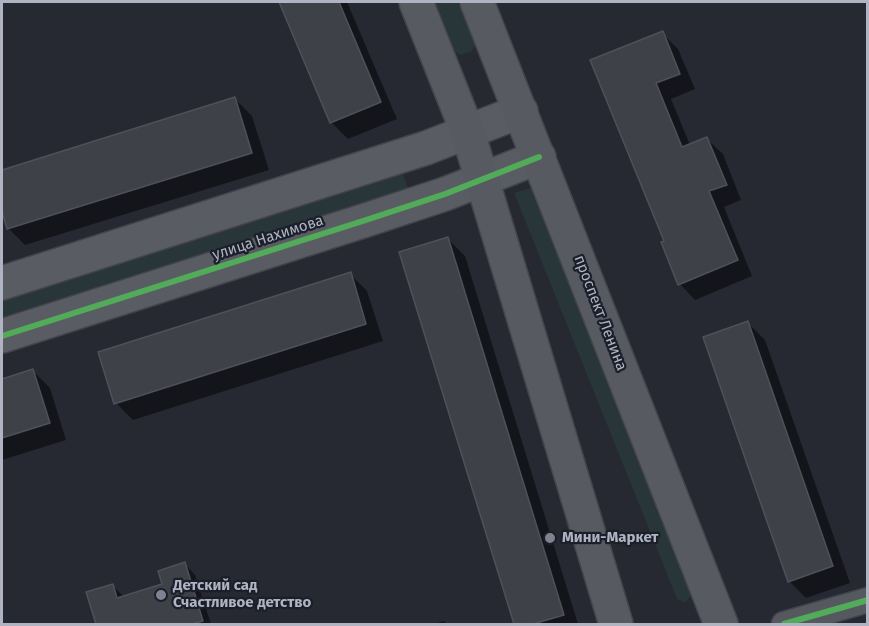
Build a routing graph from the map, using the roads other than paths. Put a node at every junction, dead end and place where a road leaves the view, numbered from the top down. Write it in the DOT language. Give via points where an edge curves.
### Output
graph roads {
  1 [pos="416,2"];
  2 [pos="477,2"];
  3 [pos="521,111"];
  4 [pos="468,133"];
  5 [pos="539,158"];
  6 [pos="483,179"];
  7 [pos="2,283"];
  8 [pos="2,336"];
  9 [pos="867,600"];
  10 [pos="616,624"];
  11 [pos="721,624"];
  12 [pos="784,624"];
  1 -- 4 [label="main road"];
  2 -- 3 [label="main road, проспект Ленина"];
  3 -- 4 [label="street"];
  3 -- 5 [label="main road, проспект Ленина"];
  4 -- 6 [label="main road"];
  4 -- 7 [label="street"];
  5 -- 6 [label="street, улица Нахимова"];
  5 -- 11 [label="main road, проспект Ленина"];
  6 -- 8 [label="street, улица Нахимова"];
  6 -- 10 [label="main road"];
  9 -- 12 [label="street"];
}
